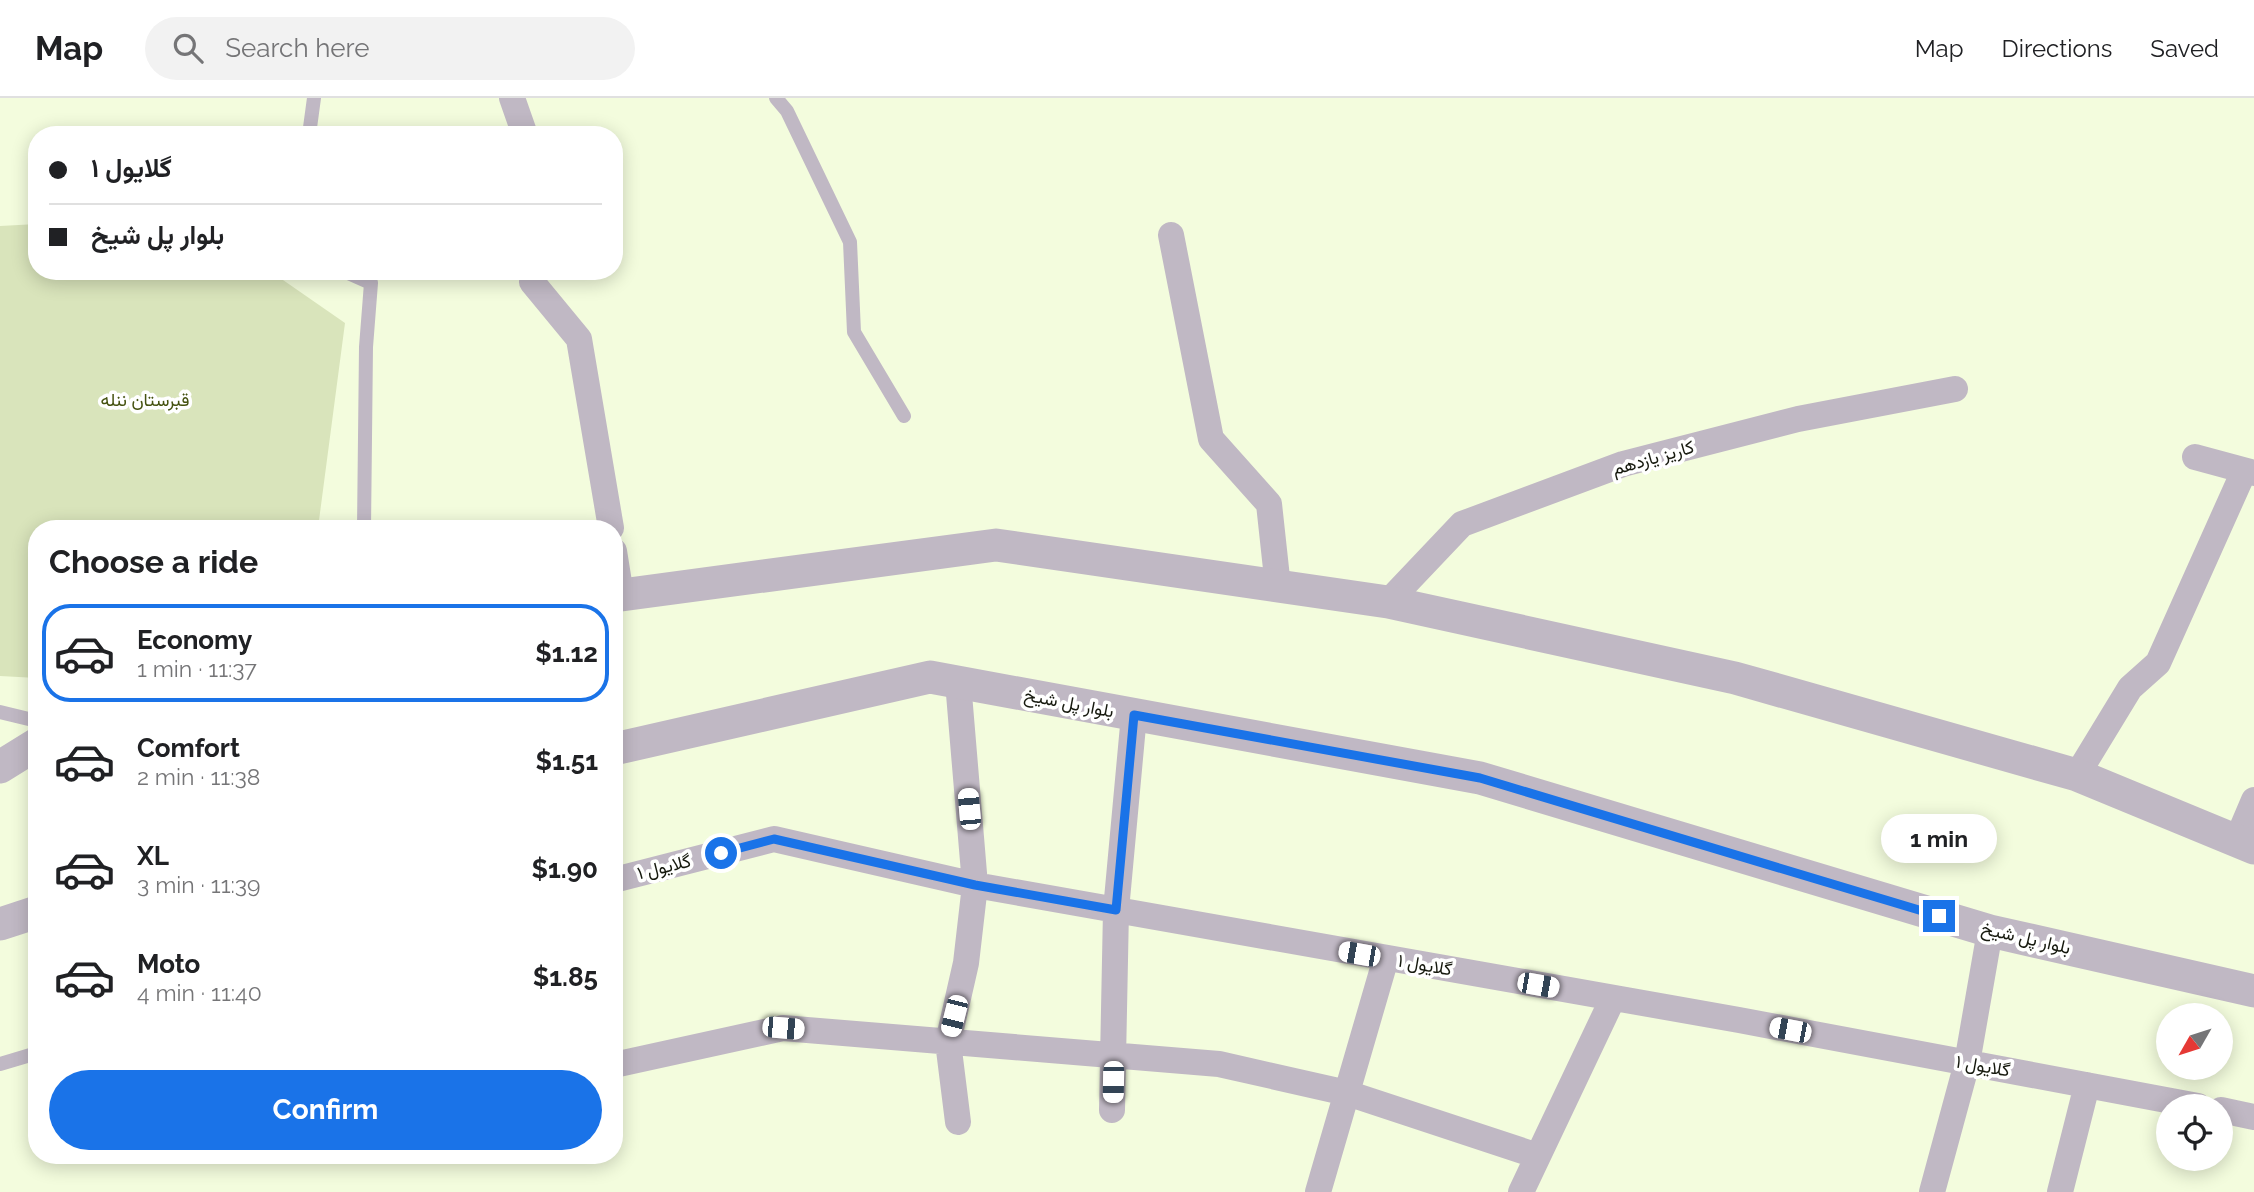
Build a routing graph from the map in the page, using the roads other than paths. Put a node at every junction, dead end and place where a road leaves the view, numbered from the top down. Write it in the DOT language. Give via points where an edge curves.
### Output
graph roads {
  1 [pos="314,98"];
  2 [pos="512,98"];
  3 [pos="776,98"];
  4 [pos="310,126"];
  5 [pos="522,126"];
  6 [pos="1171,235"];
  7 [pos="364,280"];
  8 [pos="532,280"];
  9 [pos="1955,389"];
  10 [pos="904,416"];
  11 [pos="2195,457"];
  12 [pos="2249,472"];
  13 [pos="364,520"];
  14 [pos="610,520"];
  15 [pos="1278,587"];
  16 [pos="623,594"];
  17 [pos="1388,602"];
  18 [pos="958,682"];
  19 [pos="0,712"];
  20 [pos="1134,715"];
  21 [pos="28,719"];
  22 [pos="623,747"];
  23 [pos="28,750"];
  24 [pos="0,767"];
  25 [pos="2077,775"];
  26 [pos="2254,800"];
  27 [pos="2248,850"];
  28 [pos="623,878"];
  29 [pos="975,885"];
  30 [pos="1116,910"];
  31 [pos="28,915"];
  32 [pos="0,924"];
  33 [pos="1990,931"];
  34 [pos="1386,958"];
  35 [pos="2254,991"];
  36 [pos="1613,998"];
  37 [pos="947,1042"];
  38 [pos="1113,1054"];
  39 [pos="28,1056"];
  40 [pos="623,1063"];
  41 [pos="1968,1063"];
  42 [pos="0,1064"];
  43 [pos="2087,1085"];
  44 [pos="1347,1093"];
  45 [pos="2156,1098"];
  46 [pos="1112,1110"];
  47 [pos="2233,1112"];
  48 [pos="2254,1116"];
  49 [pos="958,1122"];
  50 [pos="1538,1156"];
  51 [pos="1318,1192"];
  52 [pos="1521,1192"];
  53 [pos="1933,1192"];
  54 [pos="2060,1192"];
  1 -- 4 [label="lane"];
  2 -- 5 [label="street"];
  3 -- 10 [label="lane" via="787,111 850,242 853,332"];
  6 -- 15 [label="street" via="1211,439 1269,504"];
  7 -- 13 [label="lane" via="370,283"];
  8 -- 14 [label="street" via="579,339"];
  9 -- 17 [label="street, کاریز یازدهم" via="1798,419 1623,464 1462,524"];
  11 -- 12 [label="street"];
  12 -- 25 [label="street" via="2158,663 2130,688"];
  15 -- 16 [label="street" via="996,545"];
  15 -- 17 [label="street"];
  17 -- 25 [label="street" via="1735,678"];
  18 -- 20 [label="street, بلوار پل شیخ"];
  18 -- 22 [label="street, بلوار پل شیخ" via="930,677"];
  18 -- 29 [label="street"];
  19 -- 21 [label="lane"];
  20 -- 30 [label="street"];
  20 -- 33 [label="street, بلوار پل شیخ" via="1480,778"];
  23 -- 24 [label="street"];
  25 -- 27 [label="street"];
  26 -- 27 [label="street"];
  28 -- 29 [label="street, گلایول ۱" via="774,839"];
  29 -- 30 [label="street, گلایول ۱"];
  29 -- 37 [label="street" via="966,963"];
  30 -- 34 [label="street, گلایول ۱"];
  30 -- 38 [label="street"];
  31 -- 32 [label="street"];
  33 -- 35 [label="street, بلوار پل شیخ"];
  33 -- 41 [label="street"];
  34 -- 36 [label="street, گلایول ۱"];
  34 -- 44 [label="street"];
  36 -- 41 [label="street, گلایول ۱"];
  36 -- 50 [label="street"];
  37 -- 38 [label="street"];
  37 -- 40 [label="street" via="783,1028"];
  37 -- 49 [label="street"];
  38 -- 44 [label="street" via="1219,1064"];
  38 -- 46 [label="street"];
  39 -- 42 [label="lane"];
  41 -- 43 [label="street, گلایول ۱"];
  41 -- 53 [label="street"];
  43 -- 45 [label="street, گلایول ۱"];
  43 -- 54 [label="street"];
  44 -- 50 [label="street"];
  44 -- 51 [label="street"];
  47 -- 48 [label="street"];
  50 -- 52 [label="street"];
}
